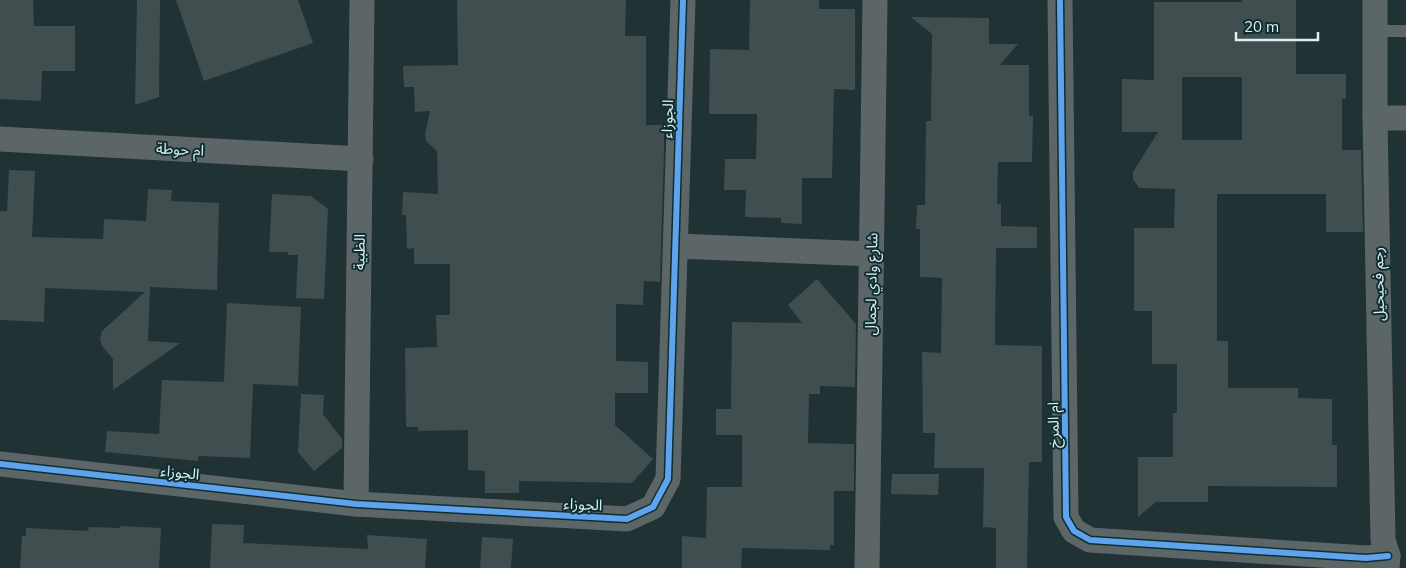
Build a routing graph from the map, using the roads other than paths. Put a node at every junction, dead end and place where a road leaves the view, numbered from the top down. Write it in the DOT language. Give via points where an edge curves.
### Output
graph roads {
  1 [pos="362,0"];
  2 [pos="683,0"];
  3 [pos="875,0"];
  4 [pos="1060,0"];
  5 [pos="1375,0"];
  6 [pos="1375,31"];
  7 [pos="1406,31"];
  8 [pos="1375,118"];
  9 [pos="1406,118"];
  10 [pos="0,139"];
  11 [pos="360,159"];
  12 [pos="676,246"];
  13 [pos="872,254"];
  14 [pos="0,464"];
  15 [pos="356,504"];
  16 [pos="1388,562"];
  17 [pos="866,568"];
  1 -- 11 [label="street, الظبية"];
  2 -- 12 [label="street, الجوزاء"];
  3 -- 13 [label="street, شارع وادي لجمال"];
  4 -- 16 [label="street, ام المرخ" via="1066,516 1074,531 1090,540"];
  5 -- 6 [label="street, رجم فحيحيل"];
  6 -- 7 [label="lane"];
  6 -- 8 [label="street, رجم فحيحيل"];
  8 -- 9 [label="street"];
  8 -- 16 [label="street, رجم فحيحيل" via="1383,540"];
  10 -- 11 [label="street, ام حوطة"];
  11 -- 15 [label="street, الظبية"];
  12 -- 13 [label="street"];
  12 -- 15 [label="street, الجوزاء" via="668,479 652,507 627,519"];
  13 -- 17 [label="street, شارع وادي لجمال"];
  14 -- 15 [label="street, الجوزاء"];
}
